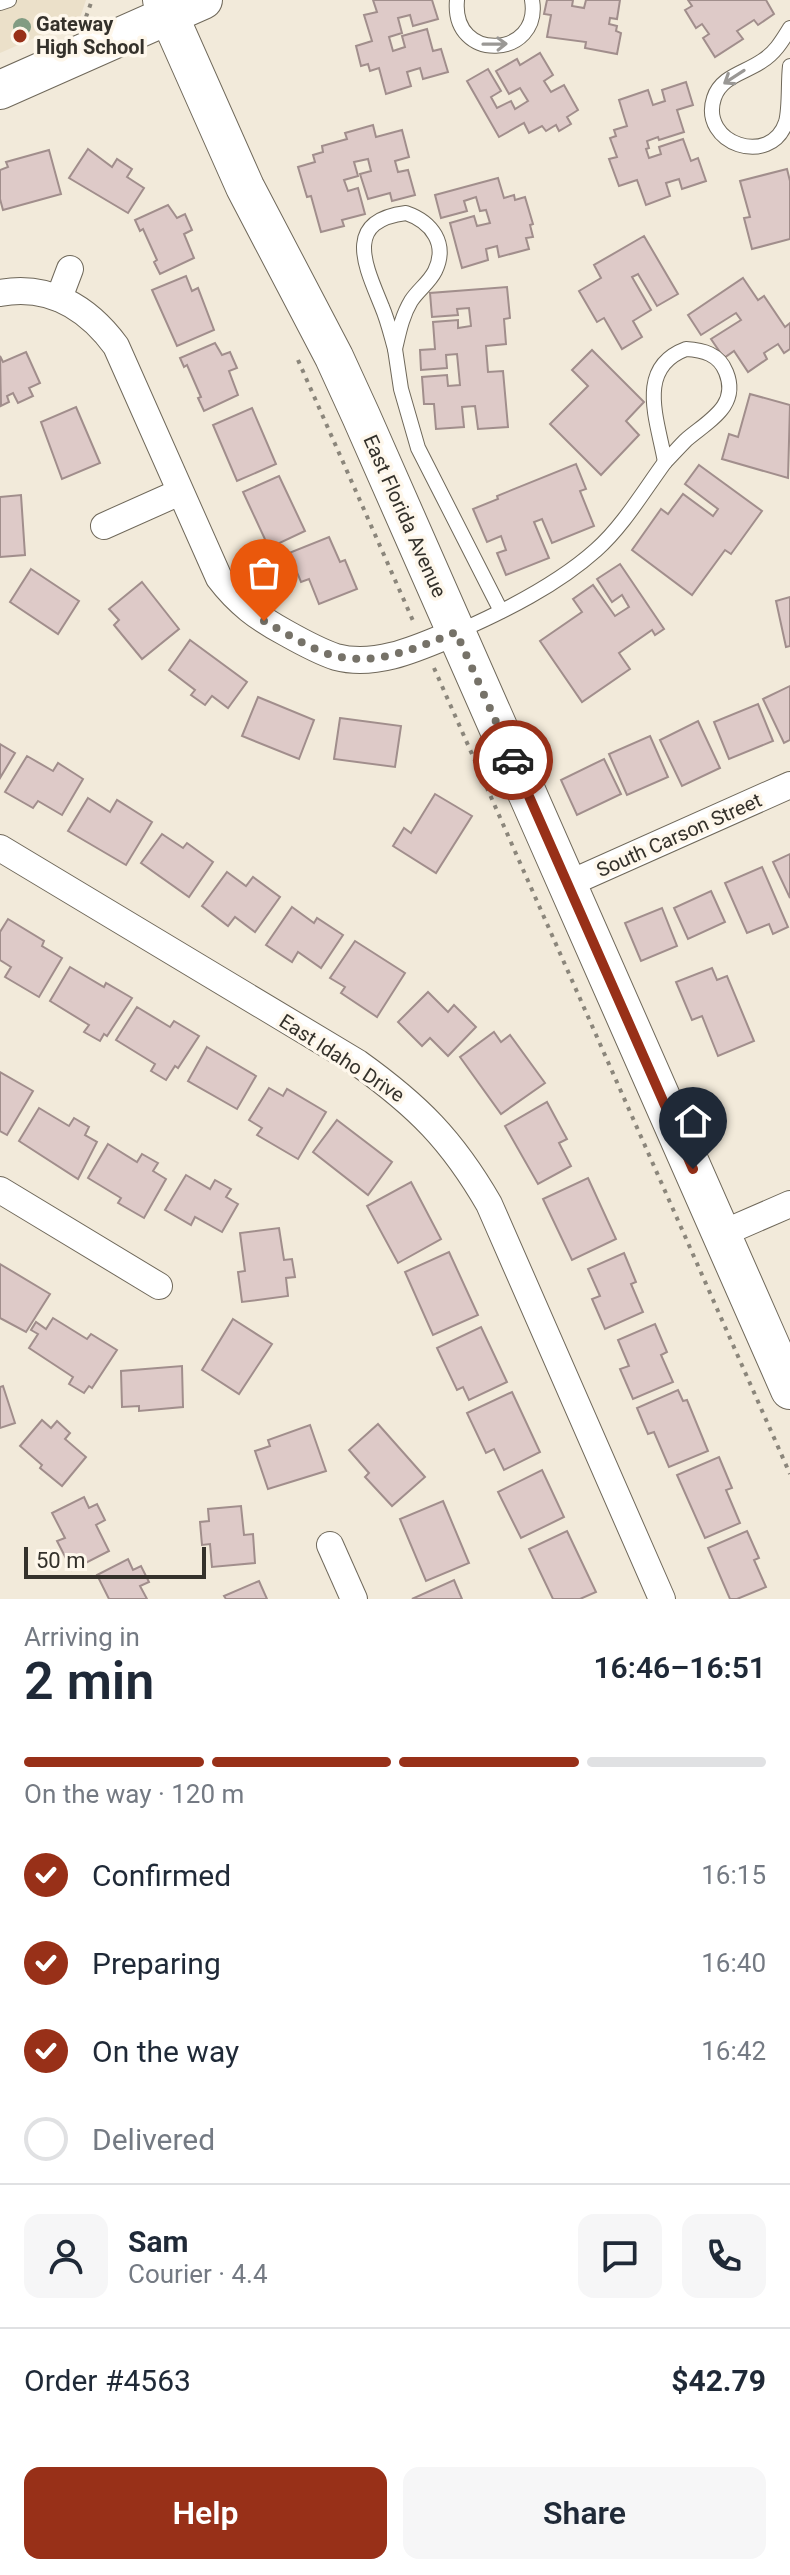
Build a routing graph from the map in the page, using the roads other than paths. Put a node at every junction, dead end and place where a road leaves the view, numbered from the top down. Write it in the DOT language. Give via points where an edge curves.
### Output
graph roads {
  1 [pos="9,0"];
  2 [pos="203,0"];
  3 [pos="457,0"];
  4 [pos="532,0"];
  5 [pos="0,3"];
  6 [pos="166,8"];
  7 [pos="790,28"];
  8 [pos="790,66"];
  9 [pos="0,90"];
  10 [pos="70,269"];
  11 [pos="0,293"];
  12 [pos="59,298"];
  13 [pos="395,349"];
  14 [pos="665,462"];
  15 [pos="180,492"];
  16 [pos="104,526"];
  17 [pos="501,611"];
  18 [pos="456,632"];
  19 [pos="790,785"];
  20 [pos="0,848"];
  21 [pos="568,884"];
  22 [pos="0,1190"];
  23 [pos="790,1204"];
  24 [pos="721,1234"];
  25 [pos="159,1286"];
  26 [pos="790,1390"];
  27 [pos="330,1545"];
  28 [pos="354,1599"];
  29 [pos="662,1599"];
  1 -- 5 [label="lane"];
  2 -- 6 [label="street"];
  3 -- 4 [label="lane, one-way" via="459,25 469,37 498,47 523,35 531,22"];
  6 -- 9 [label="street"];
  6 -- 18 [label="street, East Florida Avenue" via="245,187 339,369"];
  7 -- 8 [label="lane, one-way" via="778,47 732,77 714,98 712,114 727,140 756,148 780,134 787,120"];
  10 -- 12 [label="street"];
  11 -- 12 [label="street" via="37,292"];
  12 -- 15 [label="street" via="85,312 116,346"];
  13 -- 13 [label="lane" via="409,304 440,256 431,227 406,213 375,223 362,248"];
  13 -- 17 [label="lane" via="418,448"];
  14 -- 14 [label="lane" via="722,411 729,397 724,367 701,350 671,355 655,378"];
  14 -- 17 [label="lane" via="596,551"];
  15 -- 16 [label="street"];
  15 -- 18 [label="street" via="230,593 264,621 321,651 340,658 377,658"];
  17 -- 18 [label="lane"];
  18 -- 21 [label="street, East Florida Avenue"];
  19 -- 21 [label="street, South Carson Street"];
  20 -- 29 [label="street, East Idaho Drive" via="358,1063 398,1092 449,1143 489,1204"];
  21 -- 24 [label="street, East Florida Avenue"];
  22 -- 25 [label="street"];
  23 -- 24 [label="street"];
  24 -- 26 [label="street, East Florida Avenue"];
  27 -- 28 [label="street"];
}
